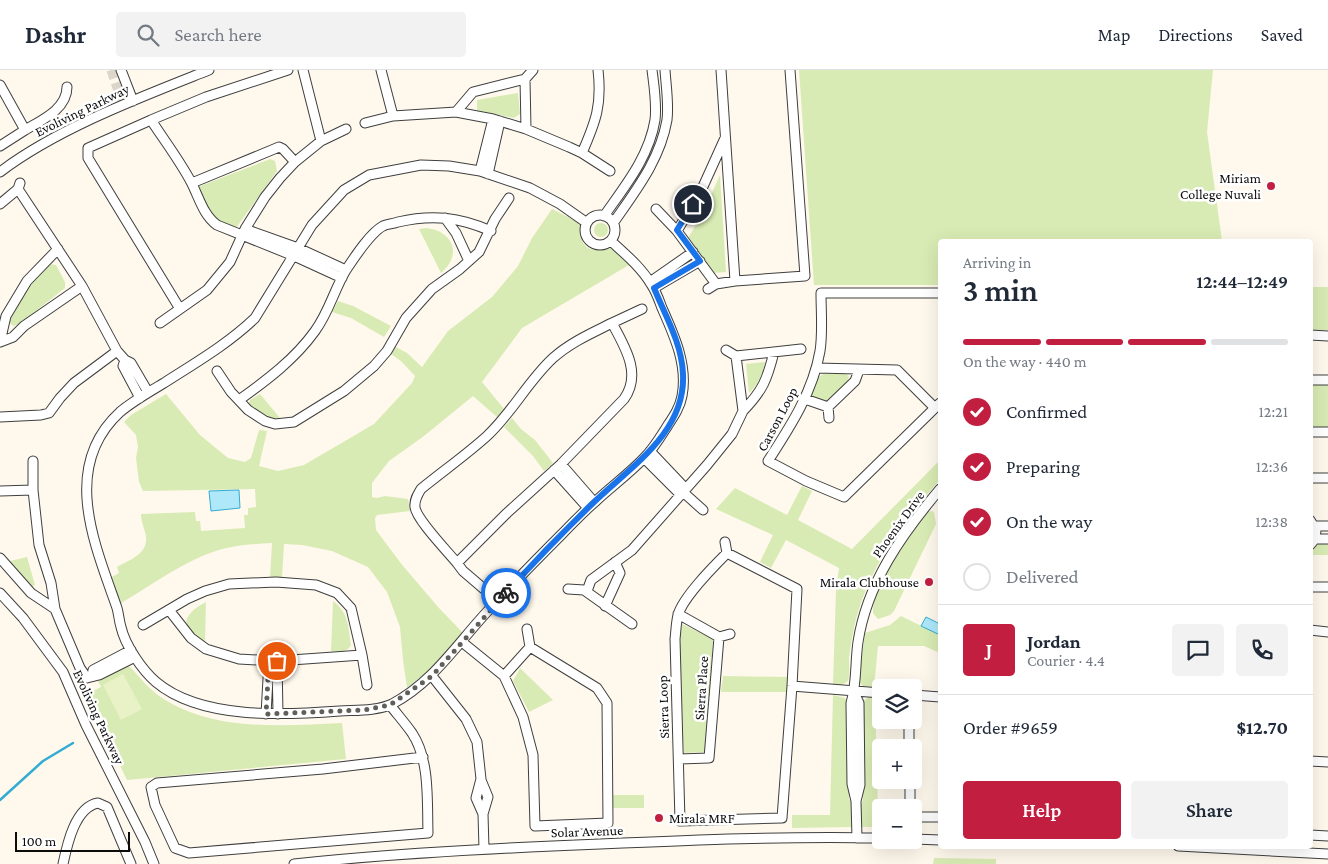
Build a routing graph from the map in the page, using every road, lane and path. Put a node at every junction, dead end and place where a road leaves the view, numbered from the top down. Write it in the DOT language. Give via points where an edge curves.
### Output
graph roads {
  1 [pos="121,70"];
  2 [pos="209,70"];
  3 [pos="288,70"];
  4 [pos="303,70"];
  5 [pos="381,70"];
  6 [pos="533,70"];
  7 [pos="598,70"];
  8 [pos="652,70"];
  9 [pos="665,70"];
  10 [pos="721,70"];
  11 [pos="790,70"];
  12 [pos="525,79"];
  13 [pos="0,85"];
  14 [pos="67,87"];
  15 [pos="133,101"];
  16 [pos="456,112"];
  17 [pos="393,116"];
  18 [pos="151,120"];
  19 [pos="497,120"];
  20 [pos="365,123"];
  21 [pos="346,129"];
  22 [pos="25,130"];
  23 [pos="526,130"];
  24 [pos="726,135"];
  25 [pos="321,141"];
  26 [pos="0,146"];
  27 [pos="582,153"];
  28 [pos="295,162"];
  29 [pos="610,171"];
  30 [pos="0,172"];
  31 [pos="484,172"];
  32 [pos="192,183"];
  33 [pos="509,198"];
  34 [pos="0,204"];
  35 [pos="656,209"];
  36 [pos="604,216"];
  37 [pos="445,218"];
  38 [pos="614,222"];
  39 [pos="587,223"];
  40 [pos="677,230"];
  41 [pos="491,231"];
  42 [pos="244,233"];
  43 [pos="611,241"];
  44 [pos="58,249"];
  45 [pos="296,252"];
  46 [pos="693,252"];
  47 [pos="470,261"];
  48 [pos="700,261"];
  49 [pos="344,274"];
  50 [pos="735,281"];
  51 [pos="716,284"];
  52 [pos="652,285"];
  53 [pos="82,286"];
  54 [pos="708,289"];
  55 [pos="938,293"];
  56 [pos="180,308"];
  57 [pos="642,309"];
  58 [pos="160,323"];
  59 [pos="612,324"];
  60 [pos="1313,336"];
  61 [pos="1328,336"];
  62 [pos="801,349"];
  63 [pos="726,350"];
  64 [pos="117,351"];
  65 [pos="774,352"];
  66 [pos="736,356"];
  67 [pos="125,360"];
  68 [pos="817,368"];
  69 [pos="860,370"];
  70 [pos="217,371"];
  71 [pos="1313,380"];
  72 [pos="1328,380"];
  73 [pos="148,392"];
  74 [pos="140,398"];
  75 [pos="805,399"];
  76 [pos="238,400"];
  77 [pos="937,405"];
  78 [pos="828,407"];
  79 [pos="743,411"];
  80 [pos="0,417"];
  81 [pos="829,418"];
  82 [pos="1313,432"];
  83 [pos="1328,432"];
  84 [pos="647,455"];
  85 [pos="33,461"];
  86 [pos="557,467"];
  87 [pos="1313,478"];
  88 [pos="1328,478"];
  89 [pos="33,490"];
  90 [pos="938,491"];
  91 [pos="0,492"];
  92 [pos="683,492"];
  93 [pos="591,505"];
  94 [pos="703,510"];
  95 [pos="1313,523"];
  96 [pos="1328,526"];
  97 [pos="1328,539"];
  98 [pos="1313,540"];
  99 [pos="726,542"];
  100 [pos="1313,542"];
  101 [pos="727,554"];
  102 [pos="0,558"];
  103 [pos="615,562"];
  104 [pos="458,563"];
  105 [pos="807,586"];
  106 [pos="1313,587"];
  107 [pos="1328,587"];
  108 [pos="797,588"];
  109 [pos="484,589"];
  110 [pos="568,590"];
  111 [pos="587,591"];
  112 [pos="0,593"];
  113 [pos="605,606"];
  114 [pos="55,609"];
  115 [pos="169,610"];
  116 [pos="678,614"];
  117 [pos="632,624"];
  118 [pos="143,625"];
  119 [pos="527,629"];
  120 [pos="1313,630"];
  121 [pos="1328,632"];
  122 [pos="730,634"];
  123 [pos="718,637"];
  124 [pos="462,642"];
  125 [pos="530,647"];
  126 [pos="133,653"];
  127 [pos="362,655"];
  128 [pos="273,661"];
  129 [pos="432,676"];
  130 [pos="504,676"];
  131 [pos="367,685"];
  132 [pos="792,686"];
  133 [pos="854,691"];
  134 [pos="872,692"];
  135 [pos="922,695"];
  136 [pos="938,697"];
  137 [pos="390,705"];
  138 [pos="266,714"];
  139 [pos="278,714"];
  140 [pos="423,757"];
  141 [pos="679,759"];
  142 [pos="1313,761"];
  143 [pos="1328,762"];
  144 [pos="922,817"];
  145 [pos="938,818"];
  146 [pos="1313,835"];
  147 [pos="1328,836"];
  148 [pos="857,838"];
  149 [pos="872,838"];
  150 [pos="922,839"];
  151 [pos="938,840"];
  152 [pos="484,849"];
  153 [pos="1234,849"];
  154 [pos="1328,854"];
  155 [pos="127,863"];
  156 [pos="63,864"];
  157 [pos="154,864"];
  158 [pos="294,864"];
  1 -- 15 [label="street"];
  2 -- 15 [label="street, Evoliving Parkway"];
  3 -- 18 [label="street" via="206,97"];
  4 -- 25 [label="street"];
  5 -- 17 [label="street"];
  6 -- 12 [label="street"];
  7 -- 27 [label="street" via="600,89 596,121"];
  8 -- 36 [label="street" via="655,119 651,137 639,166"];
  9 -- 38 [label="street" via="667,118 663,138 650,170"];
  10 -- 24 [label="street"];
  11 -- 50 [label="street" via="805,276"];
  12 -- 16 [label="street" via="473,92"];
  12 -- 23 [label="street"];
  13 -- 22 [label="street"];
  14 -- 22 [label="street" via="67,96 62,104 48,117"];
  15 -- 30 [label="street, Evoliving Parkway" via="63,133"];
  16 -- 17 [label="street"];
  16 -- 19 [label="street"];
  17 -- 20 [label="street"];
  18 -- 32 [label="street"];
  18 -- 56 [label="street" via="88,148 88,158"];
  19 -- 23 [label="street"];
  19 -- 31 [label="street"];
  21 -- 25 [label="street"];
  22 -- 26 [label="street"];
  23 -- 27 [label="street"];
  24 -- 40 [label="street" via="701,191"];
  24 -- 50 [label="street"];
  25 -- 28 [label="street"];
  27 -- 29 [label="street"];
  28 -- 32 [label="street" via="279,147"];
  28 -- 42 [label="street" via="265,197"];
  31 -- 39 [label="street" via="530,188"];
  31 -- 45 [label="street" via="421,165 370,175 344,190 312,225"];
  32 -- 42 [label="street" via="211,221"];
  33 -- 41 [label="street"];
  34 -- 44 [label="street" via="19,186"];
  35 -- 40 [label="street"];
  36 -- 38 [label="street"];
  36 -- 39 [label="street" via="595,216"];
  37 -- 41 [label="street" via="476,224"];
  37 -- 47 [label="street"];
  37 -- 49 [label="street" via="429,216 383,226 364,245"];
  38 -- 43 [label="street" via="615,232"];
  39 -- 43 [label="street" via="585,232 589,240 597,245"];
  40 -- 46 [label="street"];
  41 -- 47 [label="street"];
  42 -- 45 [label="street"];
  42 -- 56 [label="street" via="230,262 207,290"];
  43 -- 52 [label="street" via="634,262"];
  44 -- 53 [label="street"];
  44 -- 53 [label="street" via="27,281 6,316 0,342 13,338 24,326"];
  45 -- 49 [label="street"];
  45 -- 73 [label="street" via="244,329"];
  46 -- 48 [label="street"];
  46 -- 52 [label="street"];
  47 -- 76 [label="street" via="432,289 406,318 374,366 294,422 275,424 264,421"];
  48 -- 51 [label="street"];
  48 -- 52 [label="street"];
  49 -- 76 [label="street" via="316,331 275,373"];
  50 -- 51 [label="street"];
  51 -- 54 [label="street"];
  52 -- 84 [label="street" via="676,340 684,372 682,396 676,413"];
  53 -- 64 [label="street"];
  55 -- 68 [label="street, Carson Loop" via="821,293"];
  56 -- 58 [label="street"];
  57 -- 59 [label="street"];
  59 -- 86 [label="street" via="626,349 633,378 630,390"];
  59 -- 104 [label="street" via="574,342 554,358 487,436 421,488 415,500 415,510"];
  60 -- 61 [label="street"];
  62 -- 65 [label="street"];
  63 -- 66 [label="street"];
  64 -- 67 [label="street"];
  64 -- 80 [label="street" via="74,383 49,414"];
  65 -- 66 [label="street"];
  65 -- 79 [label="street" via="759,395"];
  66 -- 79 [label="street"];
  67 -- 73 [label="street" via="131,363"];
  67 -- 74 [label="street" via="123,366"];
  68 -- 69 [label="street"];
  68 -- 75 [label="street, Carson Loop"];
  69 -- 77 [label="street" via="897,370"];
  69 -- 78 [label="street" via="855,380"];
  70 -- 76 [label="street"];
  71 -- 72 [label="street"];
  73 -- 74 [label="street"];
  74 -- 126 [label="street" via="105,429 91,455 87,480 94,542 119,613 121,628"];
  75 -- 77 [label="street, Carson Loop" via="768,461 844,502"];
  75 -- 78 [label="street"];
  78 -- 81 [label="street"];
  79 -- 92 [label="street" via="732,434"];
  82 -- 83 [label="street"];
  84 -- 92 [label="street"];
  84 -- 93 [label="street"];
  85 -- 89 [label="street"];
  86 -- 93 [label="street"];
  86 -- 104 [label="street"];
  87 -- 88 [label="street"];
  89 -- 91 [label="street"];
  89 -- 114 [label="street" via="39,545"];
  90 -- 133 [label="street, Phoenix Drive" via="883,566 871,594 858,641"];
  92 -- 94 [label="street"];
  92 -- 103 [label="street" via="632,550"];
  93 -- 124 [label="street"];
  95 -- 96 [label="street"];
  95 -- 98 [label="street" via="1316,535"];
  97 -- 100 [label="street"];
  99 -- 101 [label="street"];
  101 -- 108 [label="street"];
  101 -- 116 [label="street, Sierra Loop"];
  102 -- 114 [label="street" via="31,593"];
  103 -- 111 [label="street" via="591,580"];
  103 -- 113 [label="street" via="620,572"];
  104 -- 109 [label="street"];
  105 -- 108 [label="street"];
  106 -- 107 [label="street"];
  108 -- 132 [label="street, Sierra Loop"];
  110 -- 111 [label="street"];
  111 -- 113 [label="street"];
  112 -- 157 [label="street, Evoliving Parkway" via="24,618 62,672"];
  113 -- 117 [label="street"];
  114 -- 126 [label="street" via="86,678 99,675"];
  115 -- 118 [label="street"];
  115 -- 127 [label="street" via="205,591 229,584 276,582 316,585 337,592 351,608"];
  115 -- 128 [label="street" via="190,638 206,649 239,659"];
  116 -- 123 [label="street"];
  116 -- 141 [label="street, Sierra Loop" via="675,639"];
  119 -- 125 [label="street"];
  120 -- 121 [label="street"];
  122 -- 123 [label="street"];
  123 -- 141 [label="street, Sierra Place" via="710,758"];
  124 -- 129 [label="street"];
  124 -- 130 [label="street"];
  125 -- 130 [label="street"];
  125 -- 130 [label="street" via="597,688 607,703 608,823 536,826 533,755 523,717"];
  126 -- 138 [label="street" via="150,677 167,690 207,705"];
  127 -- 128 [label="street"];
  127 -- 131 [label="street"];
  128 -- 138 [label="street"];
  128 -- 139 [label="street"];
  129 -- 137 [label="street"];
  129 -- 152 [label="street" via="466,719 477,742 481,779 476,798 483,814"];
  132 -- 133 [label="street"];
  132 -- 141 [label="street, Sierra Loop" via="782,818 680,820"];
  133 -- 134 [label="street"];
  133 -- 148 [label="street, Phoenix Drive" via="859,703"];
  135 -- 136 [label="street"];
  137 -- 139 [label="street" via="364,710"];
  137 -- 140 [label="street" via="413,734"];
  138 -- 139 [label="street"];
  140 -- 140 [label="street" via="428,833 189,852 175,848 155,805 151,787 157,782 323,769"];
  142 -- 143 [label="street"];
  144 -- 145 [label="street"];
  146 -- 147 [label="street"];
  148 -- 149 [label="street, Solar Avenue"];
  148 -- 152 [label="street, Solar Avenue"];
  150 -- 151 [label="street"];
  152 -- 158 [label="street, Solar Avenue"];
  153 -- 154 [label="street"];
  155 -- 156 [label="street" via="107,807 98,802 88,807 77,820"];
}
